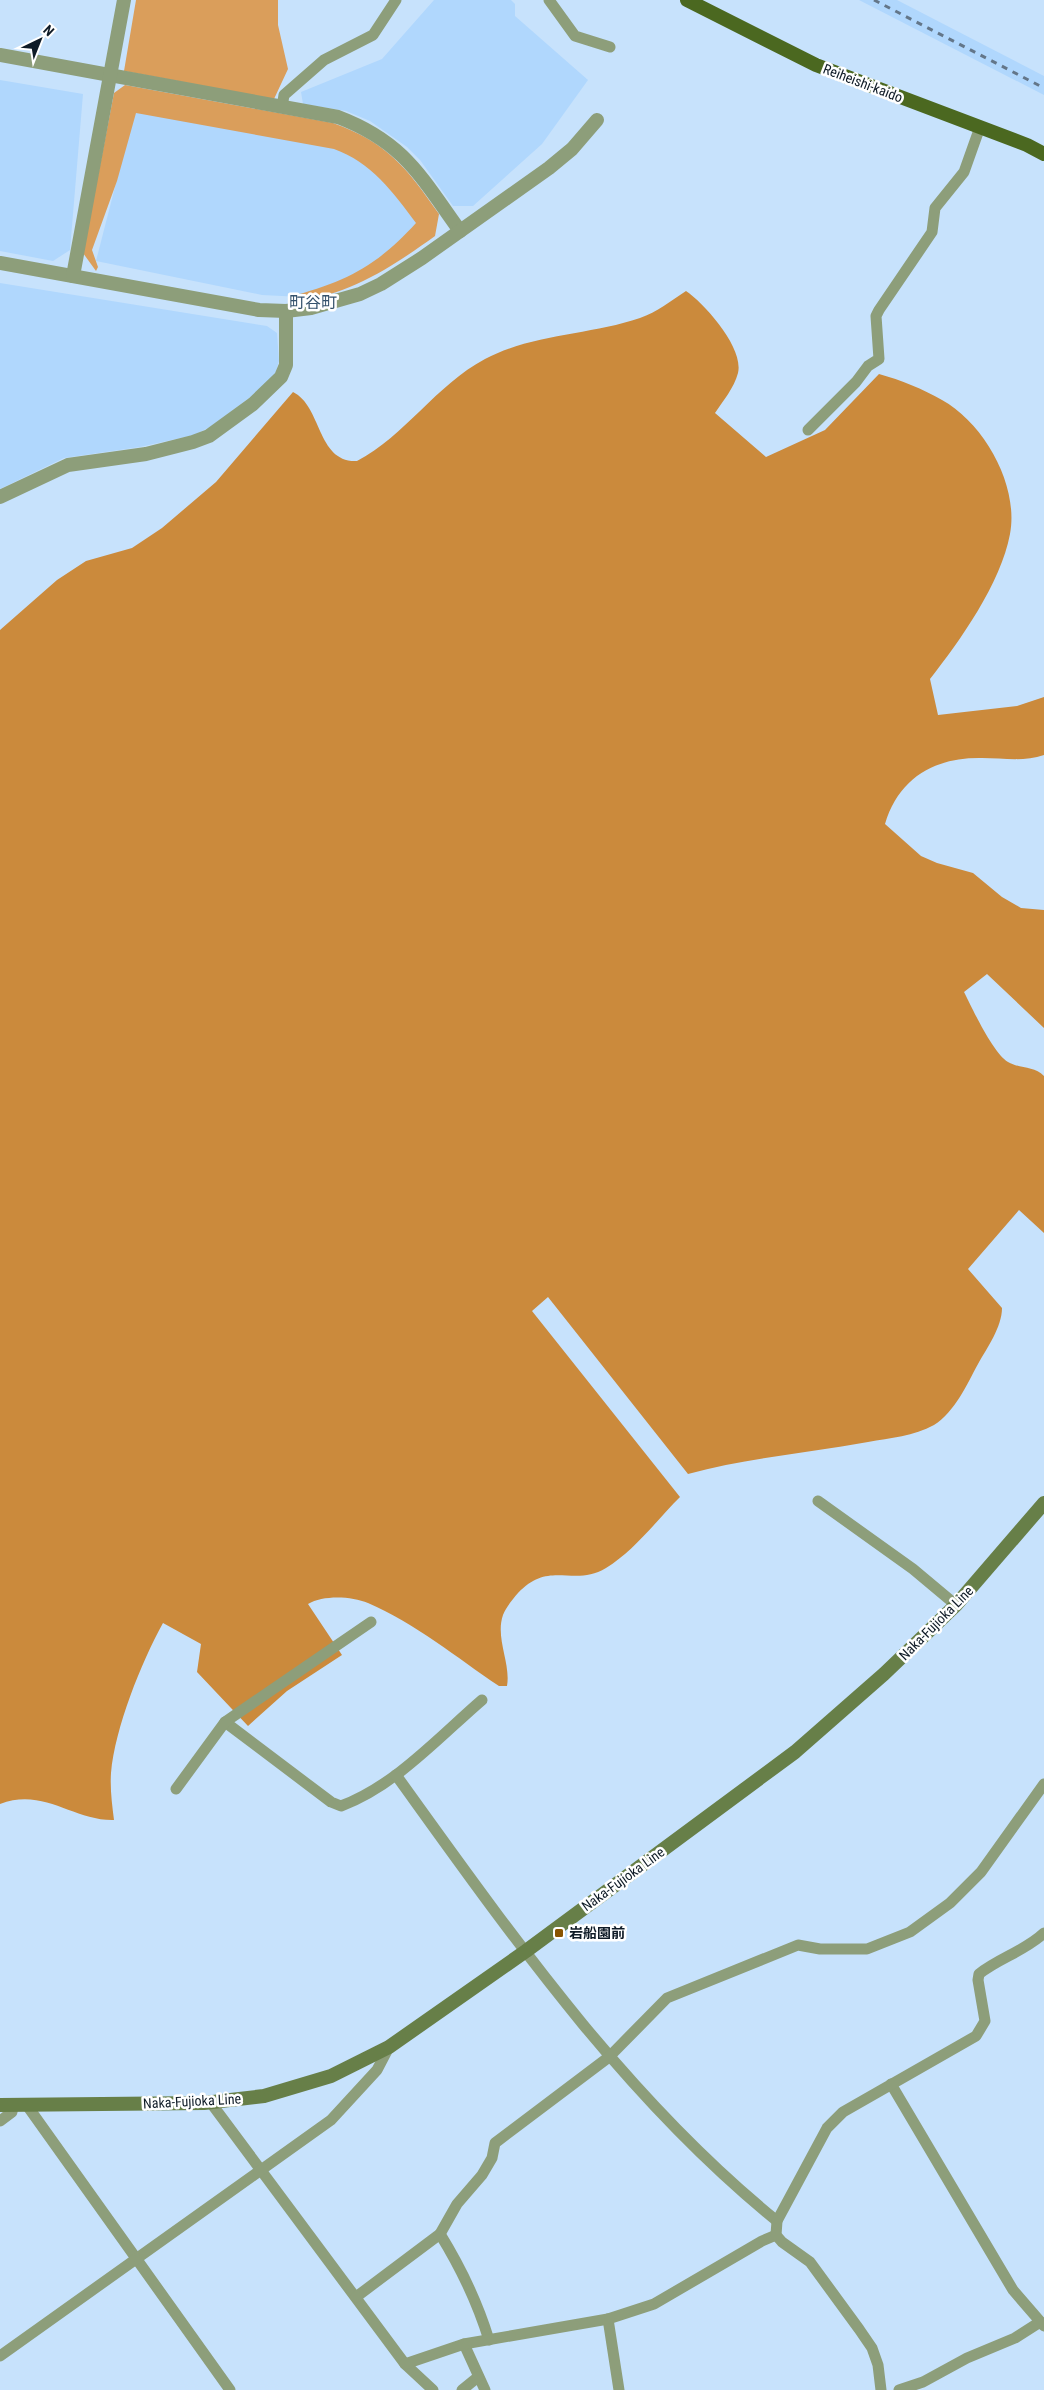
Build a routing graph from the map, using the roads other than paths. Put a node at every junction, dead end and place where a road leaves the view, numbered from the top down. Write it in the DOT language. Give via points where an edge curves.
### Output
graph roads {
  1 [pos="124,0"];
  2 [pos="396,0"];
  3 [pos="549,0"];
  4 [pos="687,0"];
  5 [pos="610,47"];
  6 [pos="0,55"];
  7 [pos="111,76"];
  8 [pos="282,107"];
  9 [pos="597,120"];
  10 [pos="980,127"];
  11 [pos="1044,154"];
  12 [pos="460,231"];
  13 [pos="0,263"];
  14 [pos="73,276"];
  15 [pos="286,311"];
  16 [pos="808,430"];
  17 [pos="0,497"];
  18 [pos="818,1501"];
  19 [pos="1044,1503"];
  20 [pos="956,1605"];
  21 [pos="370,1622"];
  22 [pos="482,1700"];
  23 [pos="225,1722"];
  24 [pos="396,1775"];
  25 [pos="1044,1784"];
  26 [pos="176,1789"];
  27 [pos="1044,1933"];
  28 [pos="526,1950"];
  29 [pos="389,2047"];
  30 [pos="609,2057"];
  31 [pos="891,2084"];
  32 [pos="211,2103"];
  33 [pos="13,2105"];
  34 [pos="0,2121"];
  35 [pos="261,2170"];
  36 [pos="777,2221"];
  37 [pos="440,2234"];
  38 [pos="776,2235"];
  39 [pos="136,2258"];
  40 [pos="356,2297"];
  41 [pos="608,2320"];
  42 [pos="1042,2324"];
  43 [pos="489,2340"];
  44 [pos="464,2344"];
  45 [pos="0,2356"];
  46 [pos="405,2364"];
  47 [pos="478,2377"];
  48 [pos="230,2390"];
  49 [pos="433,2390"];
  50 [pos="462,2390"];
  51 [pos="485,2390"];
  52 [pos="619,2390"];
  53 [pos="881,2390"];
  54 [pos="899,2390"];
  1 -- 7 [label="street"];
  2 -- 8 [label="street" via="372,35 324,60 284,95"];
  3 -- 5 [label="street" via="575,36"];
  4 -- 10 [label="main road, Reiheishi-kaido" via="816,65"];
  6 -- 7 [label="street"];
  7 -- 8 [label="street"];
  7 -- 14 [label="street"];
  8 -- 12 [label="street" via="338,117 387,141 422,178"];
  9 -- 12 [label="street" via="572,149 549,168"];
  10 -- 11 [label="main road, Reiheishi-kaido"];
  10 -- 16 [label="street" via="964,172 935,208 932,232 878,310 879,359 868,366"];
  12 -- 15 [label="street" via="422,258 360,294"];
  13 -- 14 [label="street"];
  14 -- 15 [label="street" via="213,303"];
  15 -- 17 [label="street" via="286,365 281,377 253,404 209,436 146,454 68,465"];
  18 -- 20 [label="street" via="905,1563"];
  19 -- 20 [label="main road, Naka-Fujioka Line"];
  20 -- 28 [label="main road, Naka-Fujioka Line" via="884,1674 789,1757"];
  21 -- 23 [label="street"];
  22 -- 24 [label="street"];
  23 -- 24 [label="street" via="331,1802 341,1806 359,1800"];
  23 -- 26 [label="street"];
  24 -- 28 [label="street"];
  25 -- 30 [label="street" via="981,1872 950,1903 910,1932 867,1949 820,1949 798,1945 667,1998"];
  27 -- 31 [label="street" via="1032,1944 979,1974 985,2021 976,2036"];
  28 -- 29 [label="main road, Naka-Fujioka Line"];
  28 -- 30 [label="street"];
  29 -- 32 [label="main road, Naka-Fujioka Line" via="331,2076 290,2089"];
  29 -- 35 [label="street" via="377,2070 335,2116"];
  30 -- 36 [label="street" via="710,2162"];
  30 -- 37 [label="street" via="495,2143 492,2158 482,2175 457,2204"];
  31 -- 36 [label="street" via="842,2112 827,2128"];
  31 -- 42 [label="street" via="1013,2290"];
  32 -- 33 [label="main road, Naka-Fujioka Line"];
  32 -- 35 [label="street"];
  33 -- 34 [label="street" via="12,2112"];
  33 -- 39 [label="street"];
  35 -- 39 [label="street"];
  35 -- 40 [label="street"];
  36 -- 38 [label="street"];
  37 -- 40 [label="street"];
  37 -- 43 [label="street" via="469,2286"];
  38 -- 41 [label="street" via="762,2240 654,2304"];
  38 -- 53 [label="street" via="810,2262 860,2329 878,2365"];
  39 -- 45 [label="street"];
  39 -- 48 [label="street"];
  40 -- 46 [label="street"];
  41 -- 43 [label="street"];
  41 -- 52 [label="street"];
  42 -- 54 [label="street" via="923,2382"];
  43 -- 44 [label="street"];
  44 -- 46 [label="street"];
  44 -- 47 [label="street"];
  46 -- 49 [label="street"];
  47 -- 50 [label="street"];
  47 -- 51 [label="street"];
}
